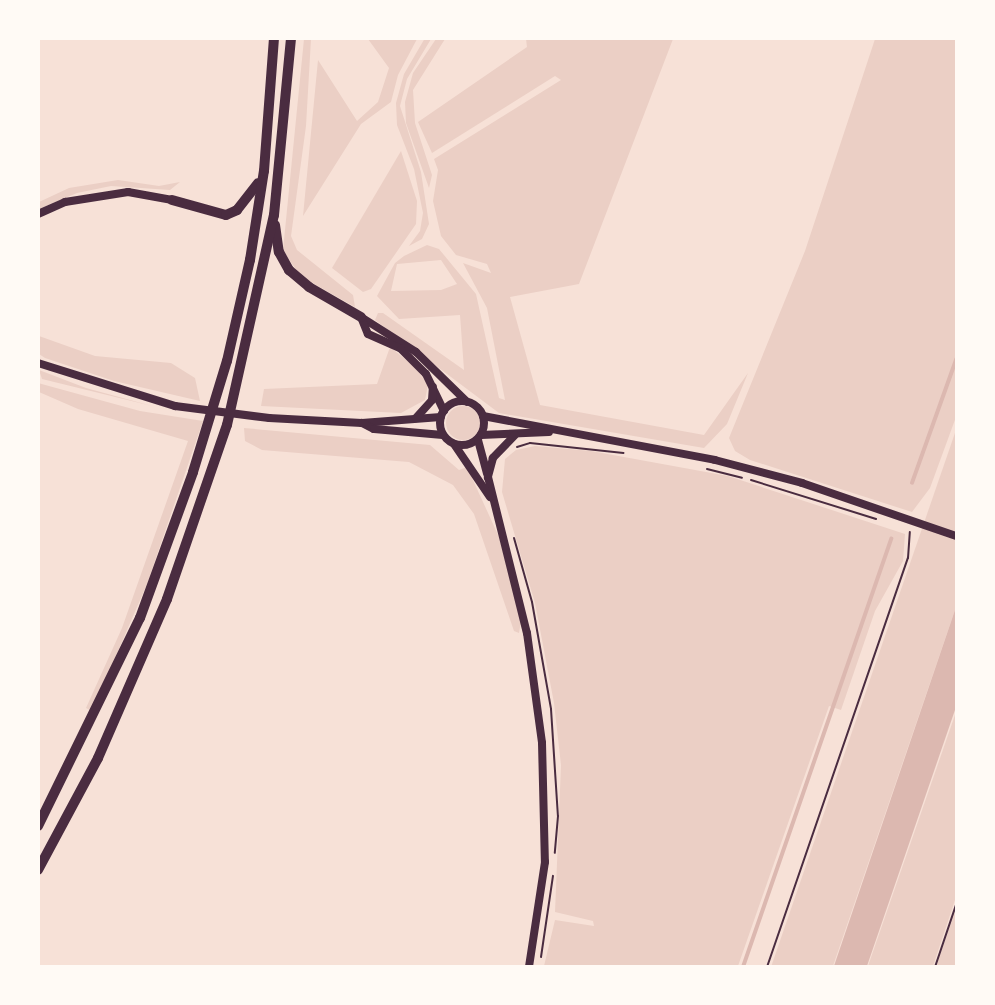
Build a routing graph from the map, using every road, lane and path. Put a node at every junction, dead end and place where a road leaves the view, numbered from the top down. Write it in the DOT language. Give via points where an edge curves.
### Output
graph roads {
  1 [pos="274,38"];
  2 [pos="291,38"];
  3 [pos="264,171"];
  4 [pos="172,200"];
  5 [pos="38,214"];
  6 [pos="274,215"];
  7 [pos="361,317"];
  8 [pos="38,363"];
  9 [pos="432,384"];
  10 [pos="467,402"];
  11 [pos="442,414"];
  12 [pos="483,416"];
  13 [pos="416,418"];
  14 [pos="362,423"];
  15 [pos="555,432"];
  16 [pos="443,435"];
  17 [pos="515,435"];
  18 [pos="480,437"];
  19 [pos="454,444"];
  20 [pos="507,453"];
  21 [pos="628,454"];
  22 [pos="703,468"];
  23 [pos="488,477"];
  24 [pos="493,503"];
  25 [pos="878,520"];
  26 [pos="903,528"];
  27 [pos="957,536"];
  28 [pos="38,826"];
  29 [pos="38,870"];
  30 [pos="957,905"];
  31 [pos="529,967"];
  32 [pos="767,967"];
  33 [pos="935,967"];
  1 -- 3 [label="highway"];
  2 -- 6 [label="highway"];
  3 -- 4 [label="highway" via="252,195 226,215"];
  3 -- 28 [label="highway" via="227,361 193,471 140,618"];
  4 -- 5 [label="street" via="148,192 113,194 65,202"];
  6 -- 7 [label="highway" via="279,252 289,270"];
  6 -- 29 [label="highway" via="242,371 197,521 127,695"];
  7 -- 9 [label="street" via="368,334 401,349"];
  7 -- 10 [label="street" via="416,352"];
  8 -- 14 [label="street" via="175,406"];
  9 -- 11 [label="street"];
  9 -- 13 [label="street" via="432,400"];
  10 -- 11 [label="street" via="454,402"];
  10 -- 12 [label="street"];
  11 -- 13 [label="street"];
  11 -- 16 [label="street"];
  12 -- 15 [label="street"];
  12 -- 18 [label="street"];
  13 -- 14 [label="street"];
  14 -- 16 [label="street" via="374,429"];
  15 -- 17 [label="street"];
  15 -- 27 [label="street" via="715,460 802,483"];
  16 -- 19 [label="street"];
  17 -- 18 [label="street"];
  17 -- 23 [label="street" via="493,458"];
  18 -- 19 [label="street" via="466,446"];
  18 -- 23 [label="street"];
  19 -- 24 [label="street"];
  20 -- 21 [label="path" via="530,443"];
  22 -- 25 [label="path"];
  23 -- 24 [label="street"];
  24 -- 31 [label="street" via="527,633 542,743 545,862"];
  26 -- 32 [label="path" via="910,531 908,558"];
  30 -- 33 [label="path"];
}
